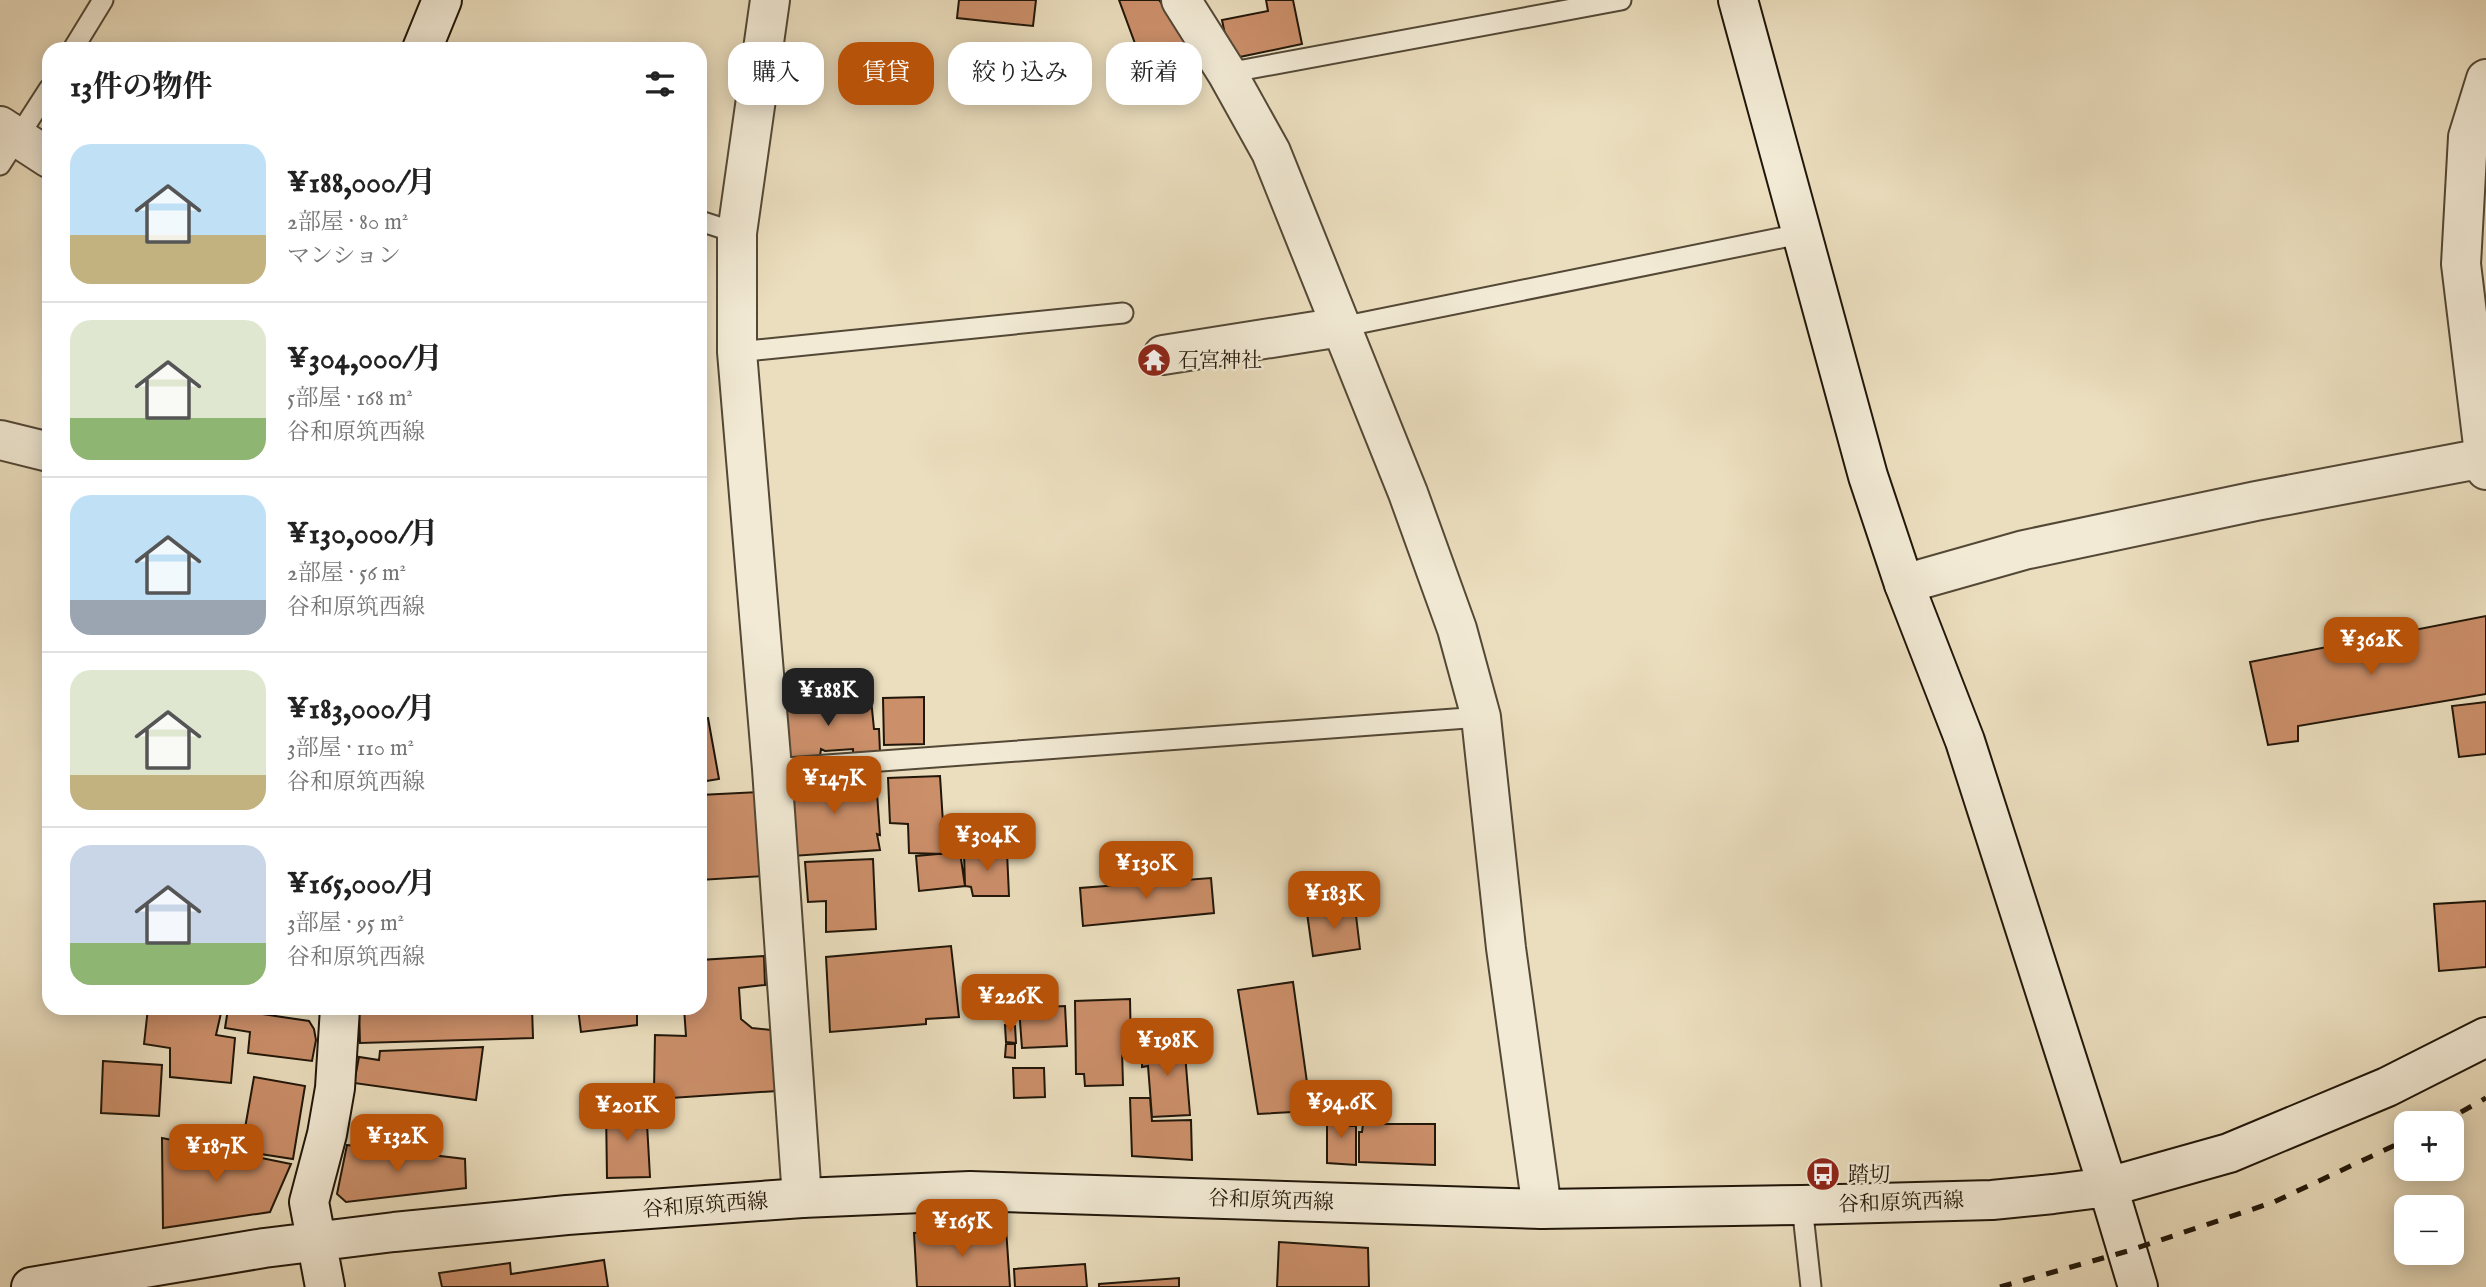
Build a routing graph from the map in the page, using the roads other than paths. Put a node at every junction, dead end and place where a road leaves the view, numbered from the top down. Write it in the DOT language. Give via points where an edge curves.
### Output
graph roads {
  1 [pos="103,0"];
  2 [pos="442,0"];
  3 [pos="770,0"];
  4 [pos="1181,0"];
  5 [pos="1621,0"];
  6 [pos="1738,0"];
  7 [pos="77,42"];
  8 [pos="425,42"];
  9 [pos="1227,73"];
  10 [pos="2486,79"];
  11 [pos="42,102"];
  12 [pos="17,147"];
  13 [pos="707,223"];
  14 [pos="737,233"];
  15 [pos="1800,234"];
  16 [pos="1123,313"];
  17 [pos="1341,327"];
  18 [pos="737,352"];
  19 [pos="1163,355"];
  20 [pos="0,440"];
  21 [pos="42,450"];
  22 [pos="2485,464"];
  23 [pos="1903,584"];
  24 [pos="1481,717"];
  25 [pos="772,769"];
  26 [pos="340,1015"];
  27 [pos="2486,1037"];
  28 [pos="2108,1186"];
  29 [pos="802,1198"];
  30 [pos="1802,1205"];
  31 [pos="1542,1209"];
  32 [pos="318,1242"];
  33 [pos="79,1283"];
  34 [pos="31,1287"];
  35 [pos="325,1287"];
  36 [pos="1811,1287"];
  37 [pos="2138,1287"];
  1 -- 7 [label="lane"];
  2 -- 8 [label="street"];
  3 -- 14 [label="street"];
  4 -- 9 [label="street"];
  5 -- 9 [label="lane"];
  6 -- 15 [label="street"];
  9 -- 17 [label="street" via="1270,152"];
  10 -- 22 [label="street" via="2468,136 2461,264"];
  11 -- 12 [label="lane"];
  13 -- 14 [label="lane"];
  14 -- 18 [label="street"];
  15 -- 17 [label="lane"];
  15 -- 23 [label="street" via="1867,476"];
  16 -- 18 [label="lane"];
  17 -- 19 [label="street"];
  17 -- 24 [label="street" via="1419,522 1457,629"];
  18 -- 25 [label="street"];
  20 -- 21 [label="street"];
  22 -- 23 [label="street" via="2256,501 2024,550"];
  23 -- 28 [label="street" via="1965,741"];
  24 -- 25 [label="lane"];
  24 -- 31 [label="street" via="1506,948"];
  25 -- 29 [label="street"];
  26 -- 32 [label="street" via="335,1088 309,1202"];
  27 -- 28 [label="street, 谷和原筑西線" via="2387,1087 2228,1153"];
  28 -- 30 [label="street, 谷和原筑西線" via="1992,1200"];
  28 -- 37 [label="street"];
  29 -- 31 [label="street, 谷和原筑西線" via="970,1191"];
  29 -- 32 [label="street, 谷和原筑西線" via="567,1215"];
  30 -- 31 [label="street, 谷和原筑西線"];
  30 -- 36 [label="lane"];
  32 -- 33 [label="street, 谷和原筑西線"];
  32 -- 35 [label="street"];
  33 -- 34 [label="street, 谷和原筑西線"];
}
